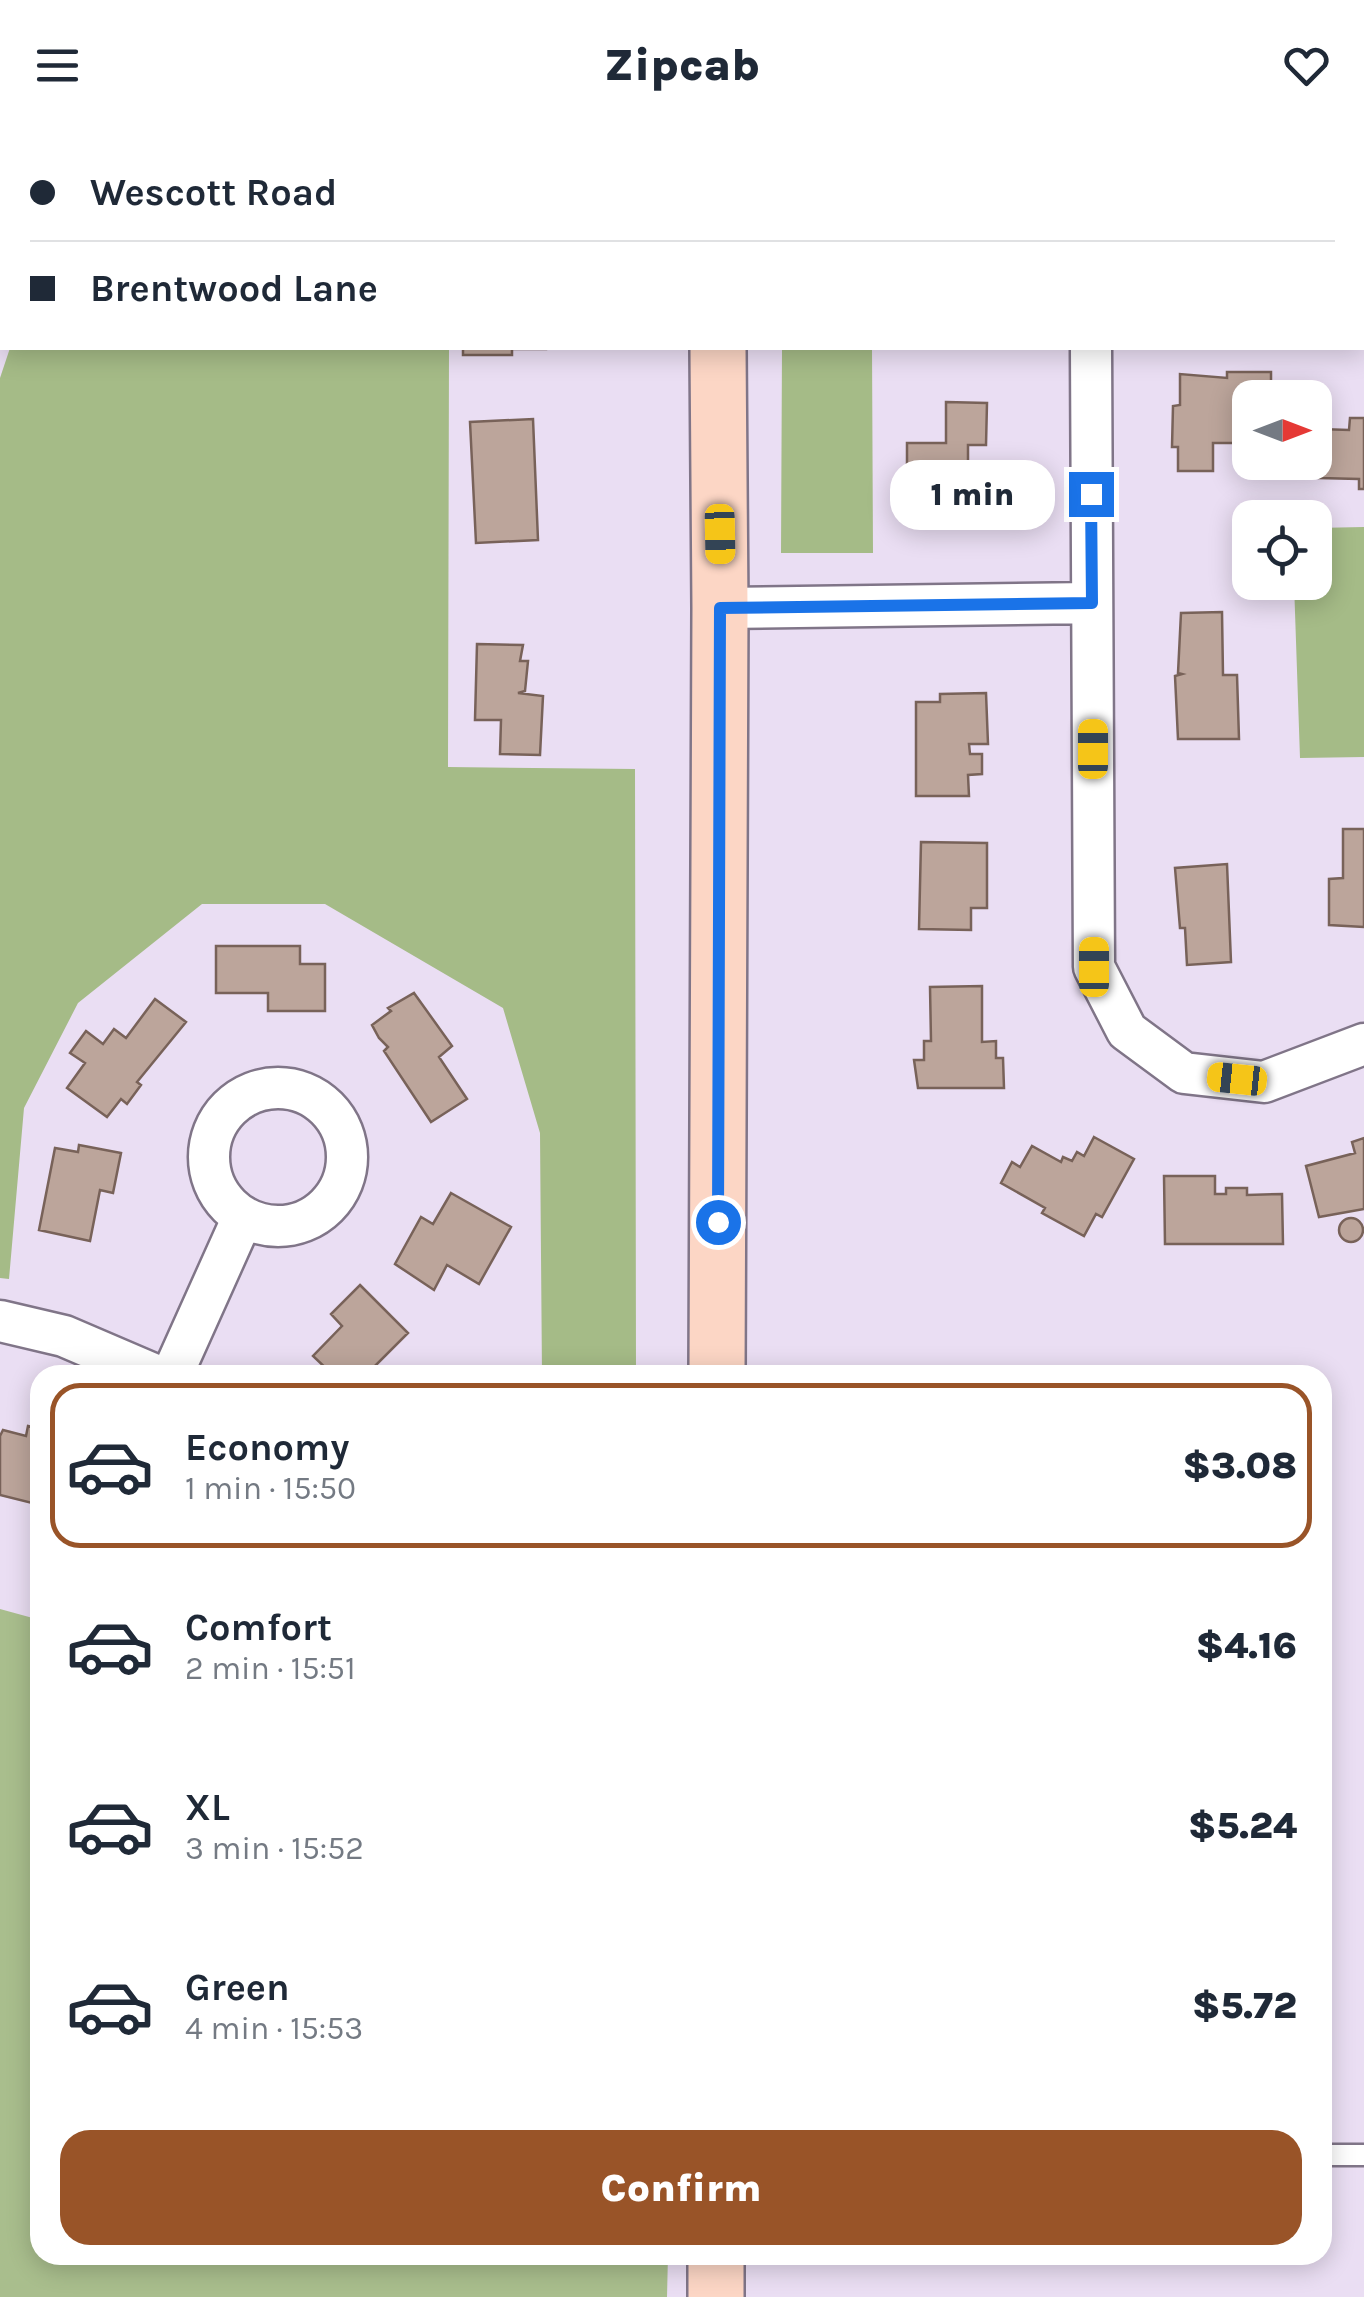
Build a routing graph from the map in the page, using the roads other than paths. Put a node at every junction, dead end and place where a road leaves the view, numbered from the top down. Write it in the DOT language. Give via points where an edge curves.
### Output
graph roads {
  1 [pos="718,350"];
  2 [pos="1091,350"];
  3 [pos="1092,603"];
  4 [pos="720,608"];
  5 [pos="1364,1044"];
  6 [pos="243,1217"];
  7 [pos="0,1321"];
  8 [pos="132,1365"];
  9 [pos="176,1365"];
  10 [pos="717,1365"];
  11 [pos="1332,2155"];
  12 [pos="1364,2155"];
  13 [pos="716,2265"];
  14 [pos="716,2297"];
  1 -- 4 [label="street"];
  2 -- 3 [label="street"];
  3 -- 4 [label="street"];
  3 -- 5 [label="street" via="1094,967 1127,1031 1184,1074 1264,1082"];
  4 -- 10 [label="street"];
  6 -- 9 [label="street"];
  7 -- 8 [label="street" via="64,1336"];
  11 -- 12 [label="lane"];
  13 -- 14 [label="street"];
}
